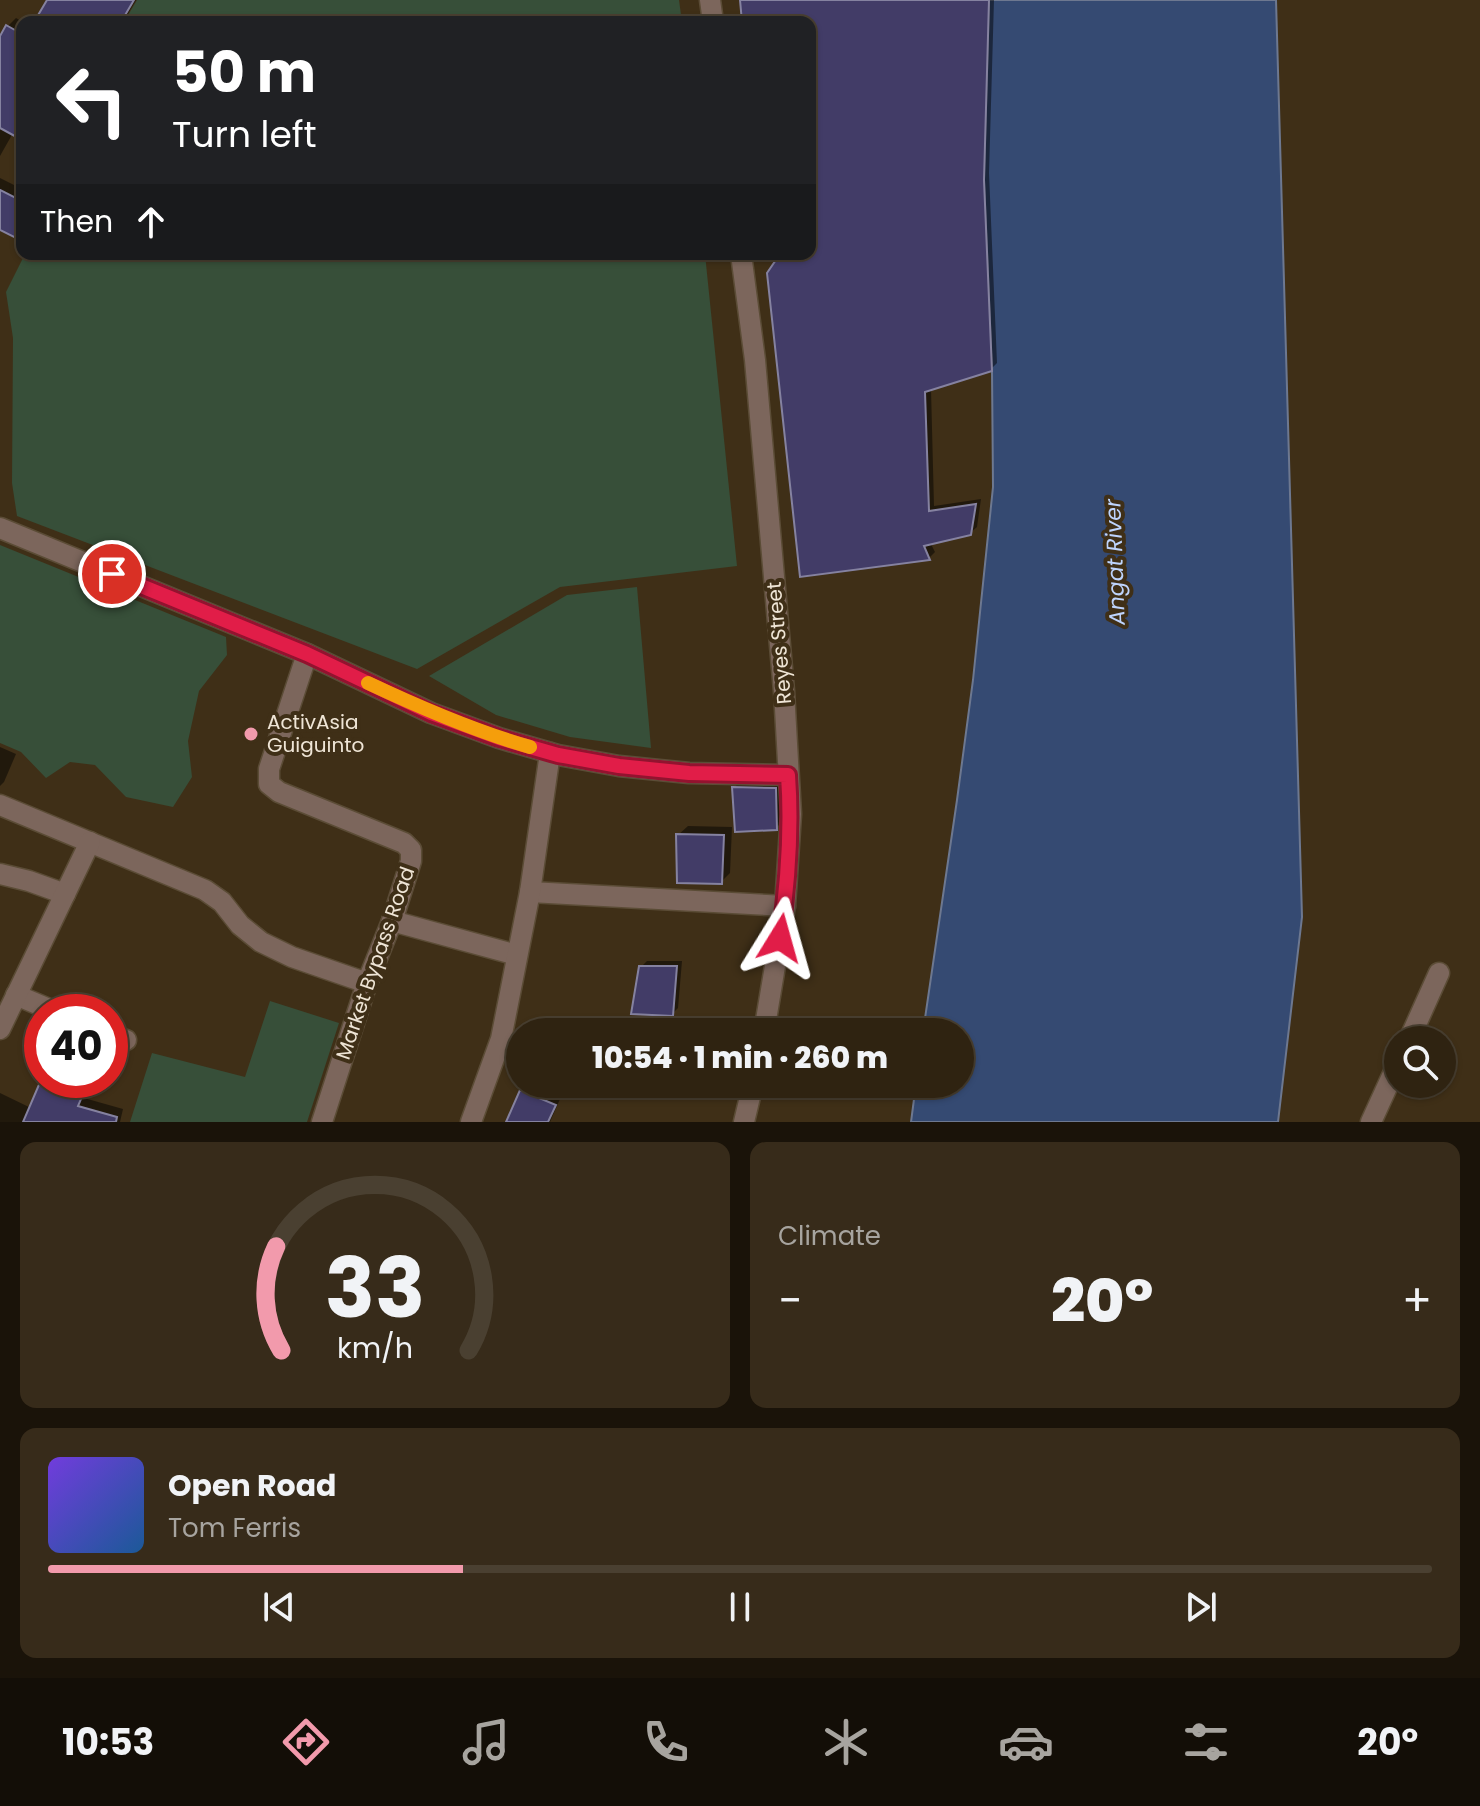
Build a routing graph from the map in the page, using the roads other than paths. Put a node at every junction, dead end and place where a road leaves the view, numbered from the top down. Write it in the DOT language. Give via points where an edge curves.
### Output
graph roads {
  1 [pos="742,260"];
  2 [pos="0,528"];
  3 [pos="307,654"];
  4 [pos="550,753"];
  5 [pos="788,775"];
  6 [pos="0,805"];
  7 [pos="90,842"];
  8 [pos="0,874"];
  9 [pos="530,892"];
  10 [pos="65,894"];
  11 [pos="785,906"];
  12 [pos="392,921"];
  13 [pos="517,955"];
  14 [pos="1439,973"];
  15 [pos="367,983"];
  16 [pos="16,995"];
  17 [pos="24,998"];
  18 [pos="766,1018"];
  19 [pos="1415,1026"];
  20 [pos="0,1029"];
  21 [pos="1384,1094"];
  22 [pos="750,1098"];
  23 [pos="322,1122"];
  24 [pos="471,1122"];
  25 [pos="744,1122"];
  26 [pos="1371,1122"];
  1 -- 5 [label="street, Reyes Street" via="755,360"];
  2 -- 3 [label="street"];
  3 -- 4 [label="street" via="431,713"];
  3 -- 12 [label="street, Market Bypass Road" via="269,769 269,784 411,850"];
  4 -- 5 [label="street" via="689,773"];
  4 -- 9 [label="street"];
  5 -- 11 [label="street, Reyes Street"];
  6 -- 7 [label="street"];
  7 -- 10 [label="street"];
  7 -- 15 [label="street" via="205,890 261,942"];
  8 -- 10 [label="street"];
  9 -- 11 [label="street"];
  9 -- 13 [label="street"];
  10 -- 16 [label="street"];
  11 -- 18 [label="street, Reyes Street"];
  12 -- 13 [label="street"];
  12 -- 15 [label="street, Market Bypass Road"];
  13 -- 24 [label="street" via="501,1039"];
  14 -- 19 [label="street"];
  15 -- 23 [label="street, Market Bypass Road"];
  16 -- 17 [label="street"];
  16 -- 20 [label="street"];
  21 -- 26 [label="street"];
  22 -- 25 [label="street"];
}
